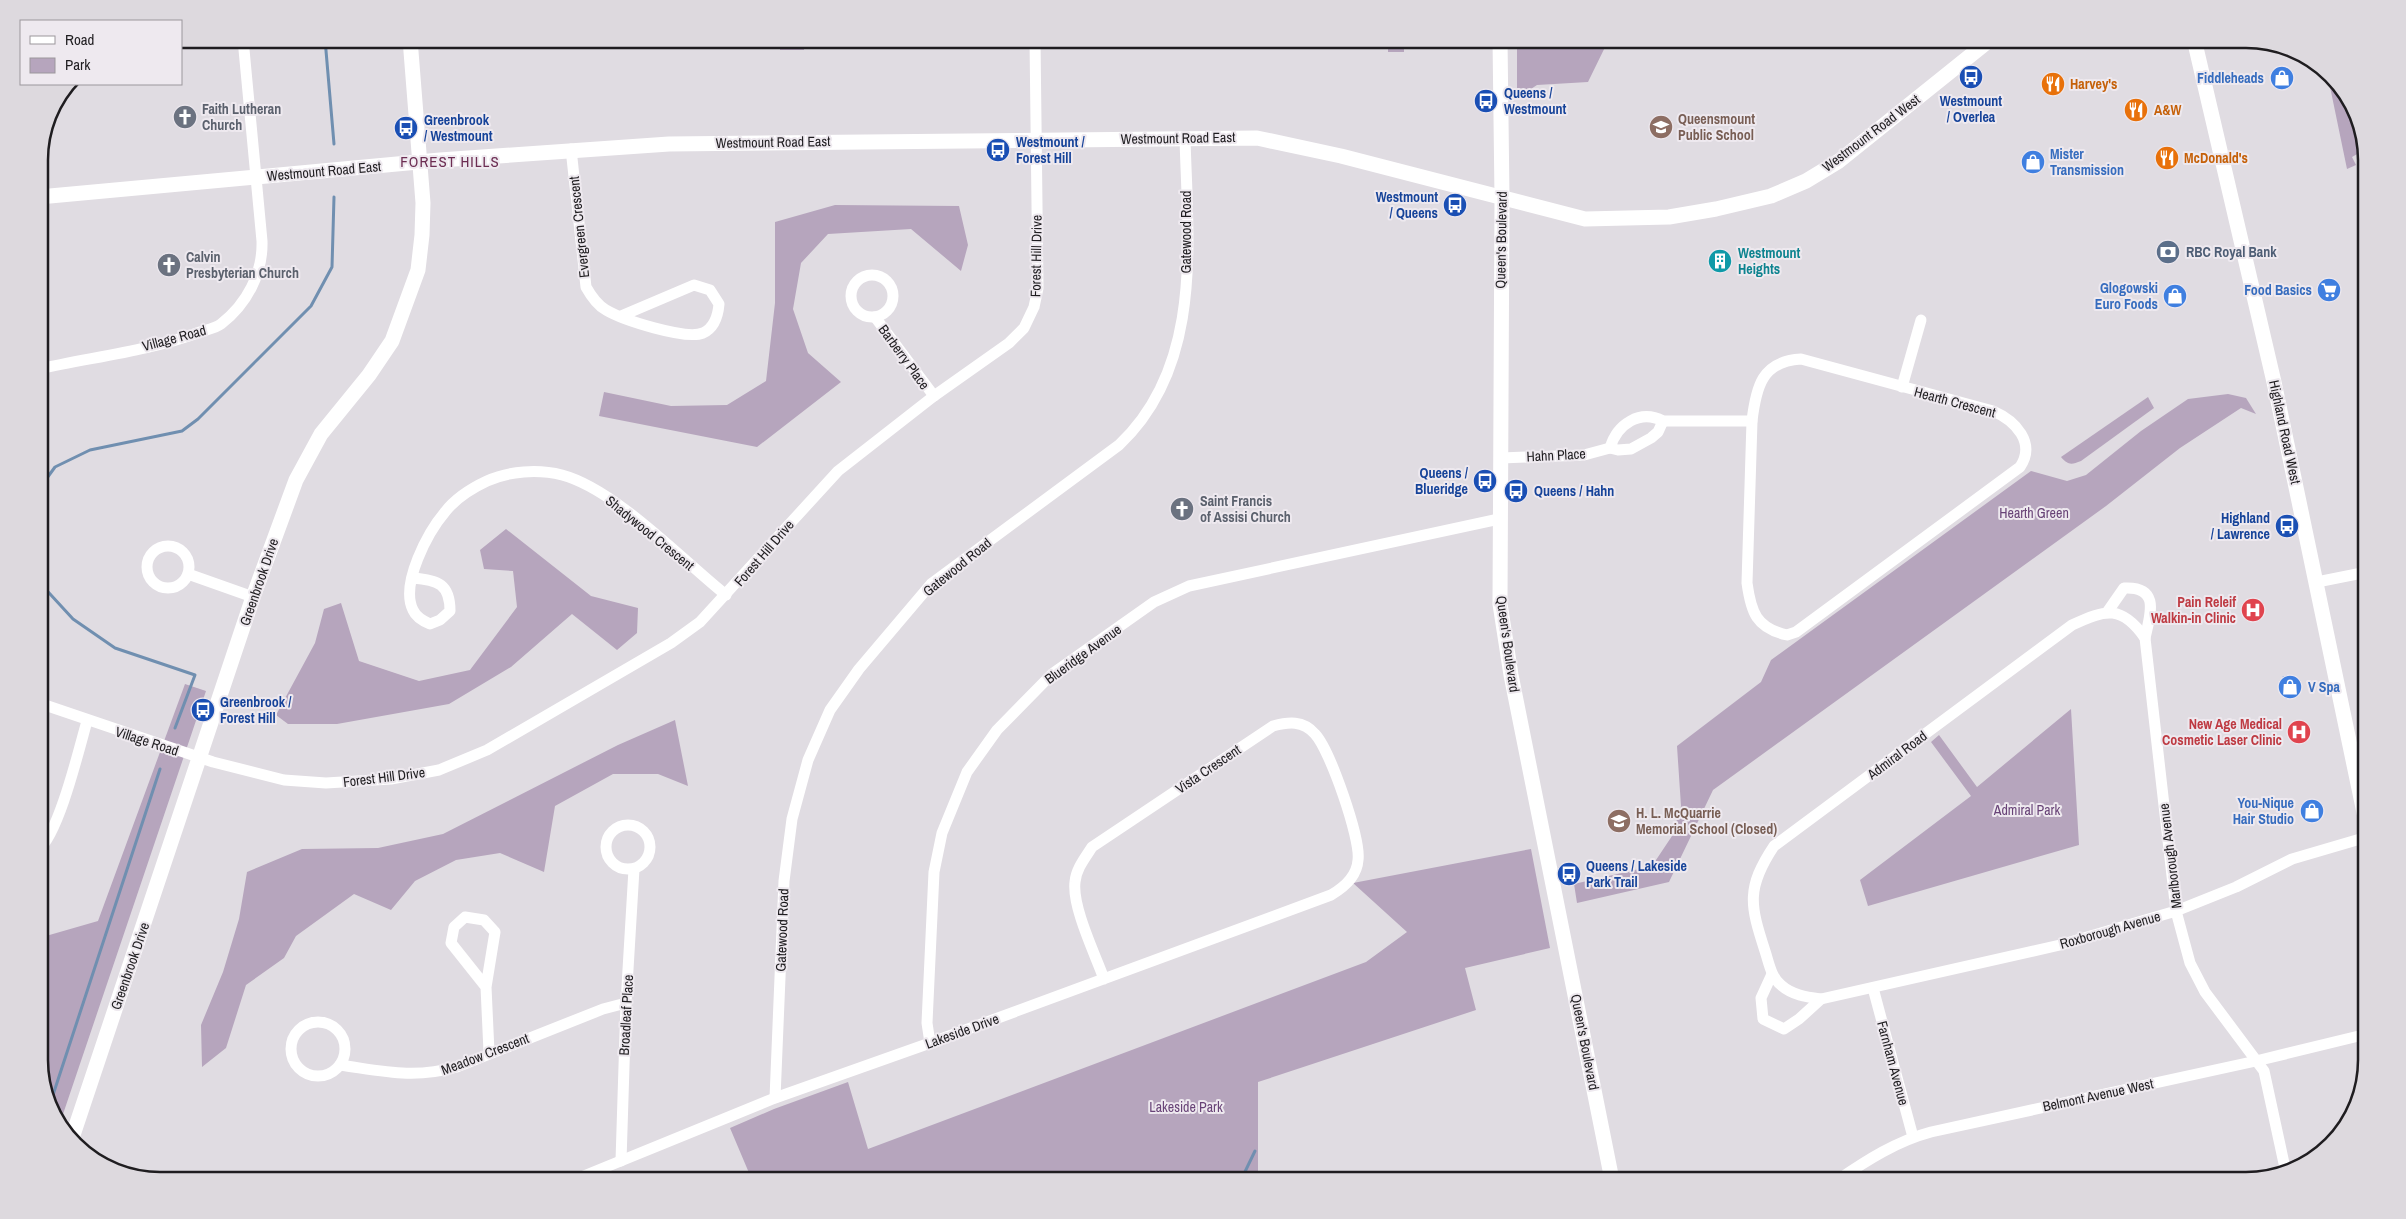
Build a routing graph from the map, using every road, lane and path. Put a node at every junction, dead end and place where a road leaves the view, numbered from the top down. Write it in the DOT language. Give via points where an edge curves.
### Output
graph roads {
  1 [pos="244,48"];
  2 [pos="411,48"];
  3 [pos="1035,48"];
  4 [pos="1500,48"];
  5 [pos="1979,48"];
  6 [pos="2196,48"];
  7 [pos="1035,139"];
  8 [pos="1185,139"];
  9 [pos="570,149"];
  10 [pos="421,162"];
  11 [pos="256,177"];
  12 [pos="48,196"];
  13 [pos="1502,198"];
  14 [pos="621,316"];
  15 [pos="875,317"];
  16 [pos="1921,320"];
  17 [pos="48,367"];
  18 [pos="1902,388"];
  19 [pos="934,396"];
  20 [pos="1663,421"];
  21 [pos="1752,421"];
  22 [pos="1610,448"];
  23 [pos="1500,458"];
  24 [pos="1499,518"];
  25 [pos="188,574"];
  26 [pos="2358,574"];
  27 [pos="413,578"];
  28 [pos="2317,582"];
  29 [pos="726,595"];
  30 [pos="253,597"];
  31 [pos="2108,611"];
  32 [pos="2145,638"];
  33 [pos="48,706"];
  34 [pos="88,721"];
  35 [pos="200,758"];
  36 [pos="2358,783"];
  37 [pos="48,838"];
  38 [pos="2358,840"];
  39 [pos="634,869"];
  40 [pos="1349,880"];
  41 [pos="2176,911"];
  42 [pos="1772,974"];
  43 [pos="1104,979"];
  44 [pos="486,987"];
  45 [pos="1873,988"];
  46 [pos="1821,999"];
  47 [pos="626,1003"];
  48 [pos="2358,1036"];
  49 [pos="930,1043"];
  50 [pos="489,1052"];
  51 [pos="2256,1061"];
  52 [pos="340,1065"];
  53 [pos="774,1098"];
  54 [pos="74,1132"];
  55 [pos="1913,1137"];
  56 [pos="621,1161"];
  57 [pos="2285,1164"];
  58 [pos="594,1172"];
  59 [pos="1610,1172"];
  60 [pos="1850,1172"];
  1 -- 11 [label="street, Village Road"];
  2 -- 10 [label="main road, Greenbrook Drive"];
  3 -- 7 [label="street, Forest Hill Drive"];
  4 -- 13 [label="main road, Queen's Boulevard"];
  5 -- 13 [label="main road, Westmount Road West" via="1839,160 1806,181 1771,196 1669,217 1585,219"];
  6 -- 28 [label="main road, Highland Road West"];
  7 -- 8 [label="main road, Westmount Road East"];
  7 -- 9 [label="main road, Westmount Road East" via="669,144"];
  7 -- 19 [label="street, Forest Hill Drive" via="1038,288 1034,307 1024,328 1009,343"];
  8 -- 13 [label="main road, Westmount Road East" via="1272,140"];
  8 -- 53 [label="street, Gatewood Road" via="1188,247 1182,322 1176,352 1152,407 1135,431 1119,445 931,584 859,669 830,710 808,760 792,819 784,881"];
  9 -- 10 [label="main road, Westmount Road East"];
  9 -- 14 [label="street, Evergreen Crescent" via="586,287 593,299 606,310"];
  10 -- 11 [label="main road, Westmount Road East"];
  10 -- 30 [label="main road, Greenbrook Drive" via="422,235 418,270 406,305 387,348 307,457"];
  11 -- 12 [label="main road, Westmount Road East"];
  11 -- 17 [label="street, Village Road" via="262,255 255,282 240,305 220,325 183,339"];
  13 -- 23 [label="main road, Queen's Boulevard"];
  14 -- 14 [label="street, Evergreen Crescent" via="644,326 695,335 704,333 716,321 719,304 710,290 694,285"];
  15 -- 19 [label="street, Barberry Place"];
  16 -- 18 [label="street"];
  18 -- 21 [label="street, Hearth Crescent" via="1801,359 1787,360 1775,364 1760,384"];
  18 -- 21 [label="street, Hearth Crescent" via="2003,415 2020,432 2026,458 2012,472 1796,632 1786,635 1770,630 1756,618 1750,604"];
  19 -- 29 [label="street, Forest Hill Drive" via="833,476"];
  20 -- 21 [label="street"];
  20 -- 22 [label="street, Hahn Place" via="1658,432 1643,444 1618,450"];
  20 -- 22 [label="street" via="1654,416 1631,420 1613,436"];
  22 -- 23 [label="street, Hahn Place" via="1584,455"];
  23 -- 24 [label="main road, Queen's Boulevard"];
  24 -- 49 [label="street, Blueridge Avenue" via="1189,586 1154,602 1046,680 997,730 967,772 942,833 934,872 927,1023"];
  24 -- 59 [label="main road, Queen's Boulevard" via="1500,604 1511,675"];
  25 -- 30 [label="street"];
  26 -- 28 [label="street"];
  27 -- 29 [label="street, Shadywood Crescent" via="421,549 434,526 468,492 488,480 512,473 539,472 561,475 602,494"];
  28 -- 36 [label="main road, Highland Road West"];
  29 -- 35 [label="street, Forest Hill Drive" via="700,622 671,643 487,750 439,770 391,779 326,783 284,780"];
  30 -- 35 [label="main road, Greenbrook Drive"];
  31 -- 32 [label="street, Marlborough Avenue" via="2124,616"];
  31 -- 32 [label="street, Marlborough Avenue" via="2124,588 2146,593 2152,605"];
  31 -- 42 [label="street, Admiral Road" via="2072,625 1774,846 1756,881 1752,903"];
  32 -- 41 [label="street, Marlborough Avenue"];
  33 -- 34 [label="street, Village Road"];
  34 -- 35 [label="street, Village Road"];
  34 -- 37 [label="street"];
  35 -- 54 [label="main road, Greenbrook Drive"];
  38 -- 41 [label="street, Roxborough Avenue" via="2292,859 2236,887"];
  39 -- 47 [label="street, Broadleaf Place"];
  40 -- 43 [label="street, Lakeside Drive" via="1331,895"];
  40 -- 43 [label="street, Vista Crescent" via="1358,862 1358,842 1327,751 1315,733 1303,725 1291,722 1273,726 1098,843 1080,864 1075,880 1075,897"];
  41 -- 45 [label="street, Roxborough Avenue" via="2060,945"];
  41 -- 51 [label="street, Marlborough Avenue" via="2190,963 2205,992"];
  42 -- 46 [label="street" via="1792,992"];
  42 -- 46 [label="street" via="1761,998 1763,1020 1784,1029"];
  43 -- 49 [label="street, Lakeside Drive"];
  44 -- 44 [label="street" via="495,932 484,920 465,917 454,927 451,943"];
  44 -- 50 [label="street"];
  45 -- 46 [label="street"];
  45 -- 55 [label="street, Farnham Avenue"];
  47 -- 50 [label="street, Meadow Crescent"];
  47 -- 56 [label="street, Broadleaf Place"];
  48 -- 51 [label="street, Belmont Avenue West"];
  49 -- 53 [label="street, Lakeside Drive"];
  50 -- 52 [label="street, Meadow Crescent" via="434,1074 406,1075"];
  51 -- 55 [label="street, Belmont Avenue West"];
  51 -- 57 [label="street, Marlborough Avenue" via="2266,1078"];
  52 -- 52 [label="street" via="344,1042 334,1027 318,1022 295,1034 291,1055 301,1071 310,1076 320,1076 329,1074"];
  53 -- 56 [label="street, Lakeside Drive"];
  55 -- 60 [label="street, Belmont Avenue West"];
  56 -- 58 [label="street, Lakeside Drive"];
}
